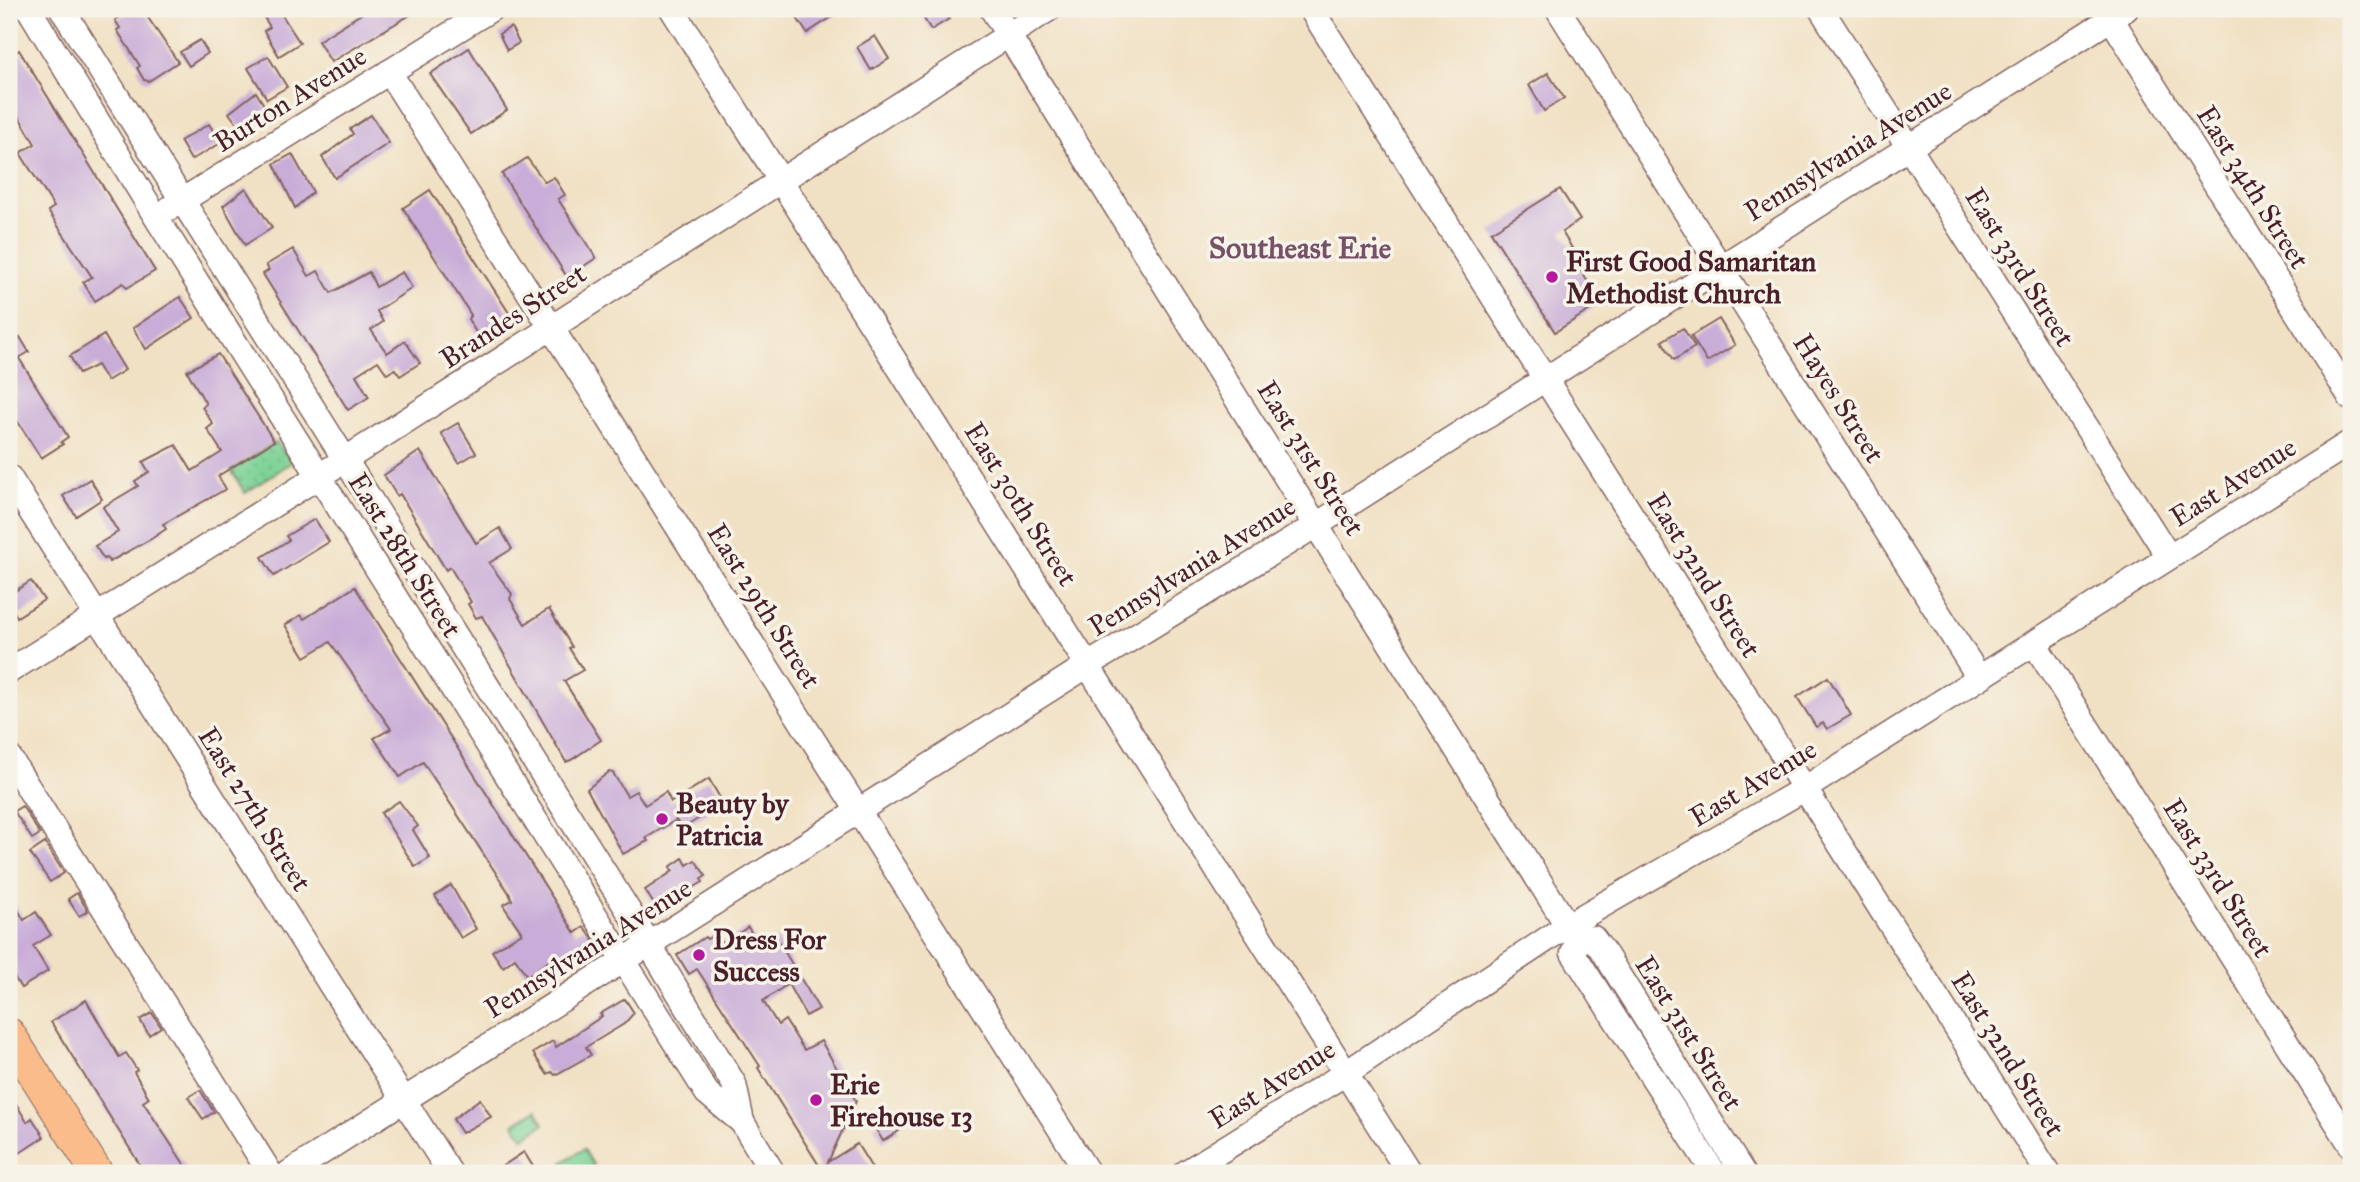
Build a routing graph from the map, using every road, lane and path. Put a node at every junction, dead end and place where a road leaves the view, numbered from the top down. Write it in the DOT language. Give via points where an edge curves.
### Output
graph roads {
  1 [pos="29,9"];
  2 [pos="62,9"];
  3 [pos="491,9"];
  4 [pos="672,9"];
  5 [pos="992,9"];
  6 [pos="1049,9"];
  7 [pos="1311,9"];
  8 [pos="1558,9"];
  9 [pos="1822,9"];
  10 [pos="2114,12"];
  11 [pos="1009,34"];
  12 [pos="389,72"];
  13 [pos="1909,148"];
  14 [pos="780,179"];
  15 [pos="183,200"];
  16 [pos="156,217"];
  17 [pos="1721,266"];
  18 [pos="552,326"];
  19 [pos="1544,378"];
  20 [pos="2351,398"];
  21 [pos="2351,442"];
  22 [pos="346,458"];
  23 [pos="321,475"];
  24 [pos="9,477"];
  25 [pos="1318,524"];
  26 [pos="2169,557"];
  27 [pos="98,616"];
  28 [pos="2034,643"];
  29 [pos="1088,666"];
  30 [pos="9,671"];
  31 [pos="1978,676"];
  32 [pos="9,757"];
  33 [pos="1804,789"];
  34 [pos="858,812"];
  35 [pos="1573,933"];
  36 [pos="649,944"];
  37 [pos="624,960"];
  38 [pos="9,1034"];
  39 [pos="1346,1073"];
  40 [pos="404,1100"];
  41 [pos="742,1122"];
  42 [pos="2351,1145"];
  43 [pos="97,1173"];
  44 [pos="270,1173"];
  45 [pos="289,1173"];
  46 [pos="450,1173"];
  47 [pos="773,1173"];
  48 [pos="1088,1173"];
  49 [pos="1185,1173"];
  50 [pos="1409,1173"];
  51 [pos="1714,1173"];
  52 [pos="1743,1173"];
  53 [pos="2048,1173"];
  1 -- 16 [label="street, East 28th Street"];
  2 -- 15 [label="street, East 28th Street"];
  3 -- 12 [label="street, Burton Avenue"];
  4 -- 14 [label="street, East 30th Street"];
  5 -- 11 [label="street, East 31st Street"];
  6 -- 11 [label="street, Brandes Street"];
  7 -- 19 [label="street, East 32nd Street"];
  8 -- 17 [label="street, Hayes Street"];
  9 -- 13 [label="street, East 33rd Street"];
  10 -- 13 [label="street, Pennsylvania Avenue"];
  10 -- 20 [label="street, East 34th Street"];
  11 -- 14 [label="street, Brandes Street"];
  11 -- 25 [label="street, East 31st Street"];
  12 -- 15 [label="street, Burton Avenue"];
  12 -- 18 [label="street, East 29th Street"];
  13 -- 17 [label="street, Pennsylvania Avenue"];
  13 -- 26 [label="street, East 33rd Street"];
  14 -- 18 [label="street, Brandes Street"];
  14 -- 29 [label="street, East 30th Street"];
  15 -- 16 [label="street, Burton Avenue"];
  15 -- 22 [label="street, East 28th Street"];
  16 -- 23 [label="street, East 28th Street"];
  17 -- 19 [label="street, Pennsylvania Avenue"];
  17 -- 31 [label="street, Hayes Street"];
  18 -- 22 [label="street, Brandes Street"];
  18 -- 34 [label="street, East 29th Street"];
  19 -- 25 [label="street, Pennsylvania Avenue"];
  19 -- 33 [label="street, East 32nd Street"];
  21 -- 26 [label="street, East Avenue"];
  22 -- 23 [label="street, Brandes Street"];
  22 -- 36 [label="street, East 28th Street"];
  23 -- 27 [label="street, Brandes Street"];
  23 -- 37 [label="street, East 28th Street"];
  24 -- 27 [label="street, East 27th Street"];
  25 -- 29 [label="street, Pennsylvania Avenue"];
  25 -- 35 [label="street, East 31st Street"];
  26 -- 28 [label="street, East Avenue"];
  27 -- 30 [label="street, Brandes Street"];
  27 -- 40 [label="street, East 27th Street"];
  28 -- 31 [label="street, East Avenue"];
  28 -- 42 [label="street, East 33rd Street"];
  29 -- 34 [label="street, Pennsylvania Avenue"];
  29 -- 39 [label="street, East 30th Street"];
  31 -- 33 [label="street, East Avenue"];
  32 -- 44 [label="street"];
  33 -- 35 [label="street, East Avenue"];
  33 -- 53 [label="street, East 32nd Street"];
  34 -- 36 [label="street, Pennsylvania Avenue"];
  34 -- 48 [label="street, East 29th Street"];
  35 -- 39 [label="street, East Avenue"];
  35 -- 51 [label="street, East 31st Street" via="1573,953"];
  35 -- 52 [label="street, East 31st Street" via="1593,938 1605,954"];
  36 -- 37 [label="street, Pennsylvania Avenue"];
  36 -- 41 [label="street, East 28th Street" via="734,1084"];
  37 -- 40 [label="street, Pennsylvania Avenue"];
  37 -- 41 [label="street, East 28th Street" via="706,1094"];
  38 -- 43 [label="main road"];
  39 -- 49 [label="street, East Avenue"];
  39 -- 50 [label="street, East 30th Street"];
  40 -- 45 [label="street, Pennsylvania Avenue"];
  40 -- 46 [label="street, East 27th Street"];
  41 -- 47 [label="street, East 28th Street"];
}
